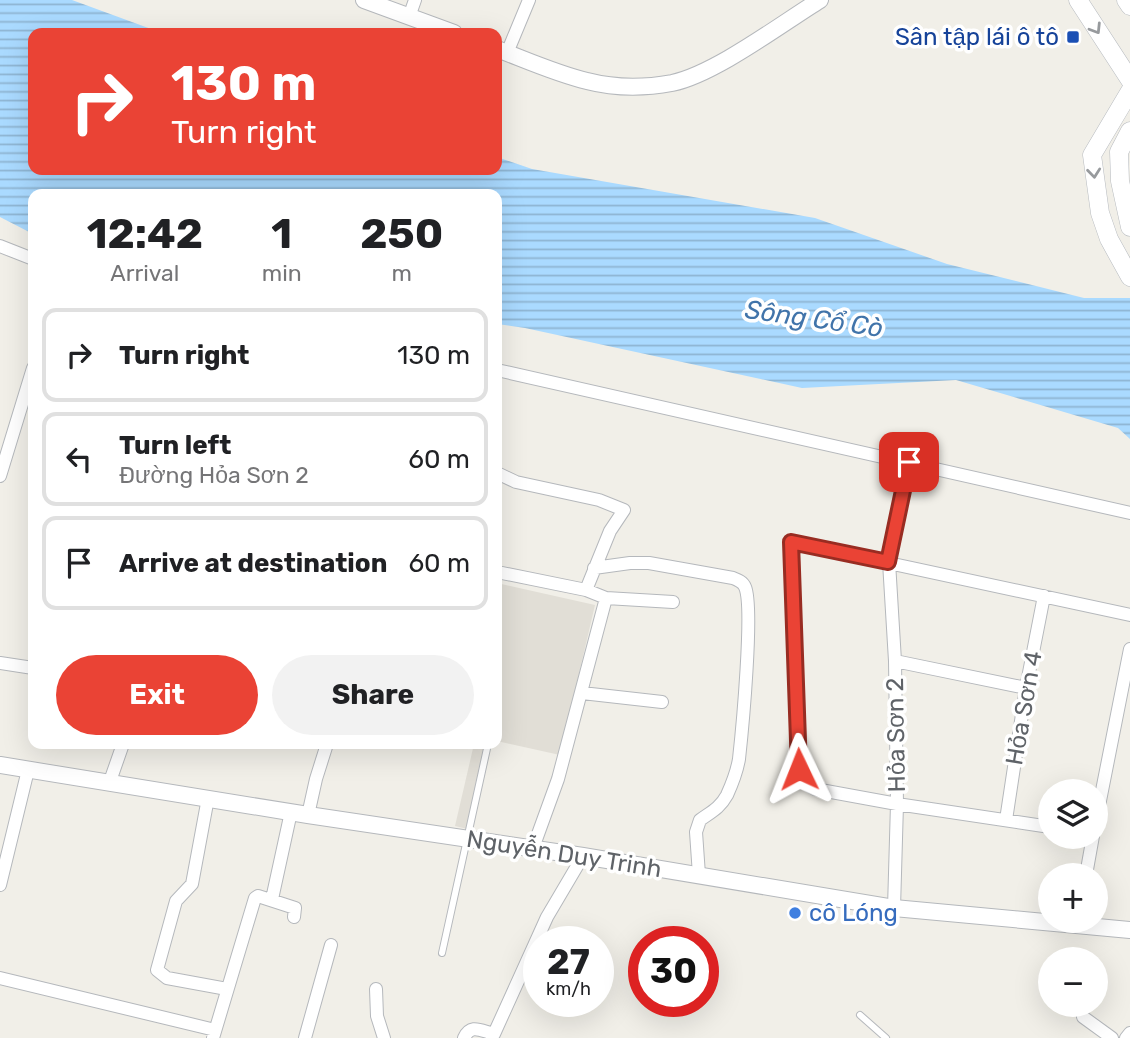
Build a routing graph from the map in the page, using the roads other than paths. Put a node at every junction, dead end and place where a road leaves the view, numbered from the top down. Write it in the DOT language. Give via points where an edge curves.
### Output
graph roads {
  1 [pos="364,0"];
  2 [pos="415,0"];
  3 [pos="529,0"];
  4 [pos="820,0"];
  5 [pos="1078,0"];
  6 [pos="1126,0"];
  7 [pos="1130,6"];
  8 [pos="409,17"];
  9 [pos="440,28"];
  10 [pos="502,51"];
  11 [pos="1130,80"];
  12 [pos="1130,91"];
  13 [pos="1130,131"];
  14 [pos="1130,227"];
  15 [pos="0,246"];
  16 [pos="28,257"];
  17 [pos="1130,277"];
  18 [pos="502,371"];
  19 [pos="28,384"];
  20 [pos="909,462"];
  21 [pos="502,475"];
  22 [pos="0,476"];
  23 [pos="1130,513"];
  24 [pos="888,562"];
  25 [pos="594,568"];
  26 [pos="502,573"];
  27 [pos="586,590"];
  28 [pos="1044,596"];
  29 [pos="606,598"];
  30 [pos="673,602"];
  31 [pos="1130,615"];
  32 [pos="1130,649"];
  33 [pos="895,661"];
  34 [pos="0,663"];
  35 [pos="28,667"];
  36 [pos="1026,688"];
  37 [pos="582,692"];
  38 [pos="662,702"];
  39 [pos="121,749"];
  40 [pos="325,749"];
  41 [pos="487,749"];
  42 [pos="0,765"];
  43 [pos="28,770"];
  44 [pos="1104,779"];
  45 [pos="109,784"];
  46 [pos="208,799"];
  47 [pos="897,804"];
  48 [pos="291,812"];
  49 [pos="309,815"];
  50 [pos="1006,820"];
  51 [pos="1038,825"];
  52 [pos="467,839"];
  53 [pos="533,848"];
  54 [pos="583,856"];
  55 [pos="699,875"];
  56 [pos="0,885"];
  57 [pos="272,899"];
  58 [pos="894,908"];
  59 [pos="294,917"];
  60 [pos="1038,920"];
  61 [pos="1108,927"];
  62 [pos="1130,930"];
  63 [pos="331,945"];
  64 [pos="442,953"];
  65 [pos="0,978"];
  66 [pos="227,989"];
  67 [pos="376,989"];
  68 [pos="860,1015"];
  69 [pos="1083,1017"];
  70 [pos="1130,1033"];
  71 [pos="214,1034"];
  72 [pos="499,1036"];
  73 [pos="305,1038"];
  74 [pos="384,1038"];
  75 [pos="464,1038"];
  76 [pos="886,1038"];
  77 [pos="1112,1038"];
  78 [pos="1126,1038"];
  1 -- 8 [label="street"];
  2 -- 8 [label="street"];
  3 -- 10 [label="street"];
  4 -- 10 [label="street" via="724,60 674,82 646,87 586,81"];
  5 -- 11 [label="main road, one-way"];
  6 -- 7 [label="main road"];
  8 -- 9 [label="street"];
  12 -- 17 [label="main road, one-way" via="1092,155 1100,213"];
  13 -- 14 [label="main road" via="1119,152"];
  15 -- 16 [label="street"];
  18 -- 20 [label="street"];
  19 -- 22 [label="street"];
  20 -- 23 [label="street"];
  20 -- 24 [label="street, Hỏa Sơn 2"];
  21 -- 25 [label="street" via="599,499 624,510"];
  24 -- 28 [label="street"];
  24 -- 33 [label="street, Hỏa Sơn 2"];
  24 -- 47 [label="street" via="791,542 802,781 815,789"];
  25 -- 27 [label="street"];
  25 -- 55 [label="street" via="658,564 733,578 746,589 738,761 721,804 700,820 696,832"];
  26 -- 27 [label="street"];
  27 -- 29 [label="street"];
  28 -- 31 [label="street"];
  28 -- 36 [label="street, Hỏa Sơn 4"];
  29 -- 30 [label="street"];
  29 -- 37 [label="street"];
  32 -- 44 [label="street"];
  33 -- 36 [label="street"];
  33 -- 47 [label="street, Hỏa Sơn 2"];
  34 -- 35 [label="street"];
  36 -- 50 [label="street, Hỏa Sơn 4"];
  37 -- 38 [label="street"];
  37 -- 53 [label="street"];
  39 -- 45 [label="street"];
  40 -- 49 [label="street"];
  41 -- 52 [label="lane"];
  42 -- 43 [label="street, Nguyễn Duy Trinh"];
  43 -- 45 [label="street, Nguyễn Duy Trinh"];
  43 -- 56 [label="street"];
  45 -- 46 [label="street, Nguyễn Duy Trinh"];
  46 -- 48 [label="street, Nguyễn Duy Trinh"];
  46 -- 66 [label="street" via="192,884 176,901 157,970 167,978"];
  47 -- 50 [label="street"];
  47 -- 58 [label="street, Hỏa Sơn 2"];
  48 -- 49 [label="street, Nguyễn Duy Trinh"];
  48 -- 57 [label="street"];
  49 -- 52 [label="street, Nguyễn Duy Trinh"];
  50 -- 51 [label="street"];
  52 -- 53 [label="street, Nguyễn Duy Trinh"];
  52 -- 64 [label="lane"];
  53 -- 54 [label="street, Nguyễn Duy Trinh"];
  54 -- 55 [label="street, Nguyễn Duy Trinh"];
  54 -- 72 [label="street" via="547,917"];
  55 -- 58 [label="street, Nguyễn Duy Trinh"];
  57 -- 59 [label="street" via="295,908"];
  57 -- 66 [label="street" via="255,898"];
  58 -- 60 [label="street, Nguyễn Duy Trinh"];
  61 -- 62 [label="street, Nguyễn Duy Trinh"];
  63 -- 73 [label="street"];
  65 -- 71 [label="street"];
  66 -- 71 [label="street"];
  67 -- 74 [label="street"];
  68 -- 76 [label="lane"];
  69 -- 77 [label="street"];
  70 -- 78 [label="street"];
  72 -- 75 [label="street" via="472,1028"];
}
